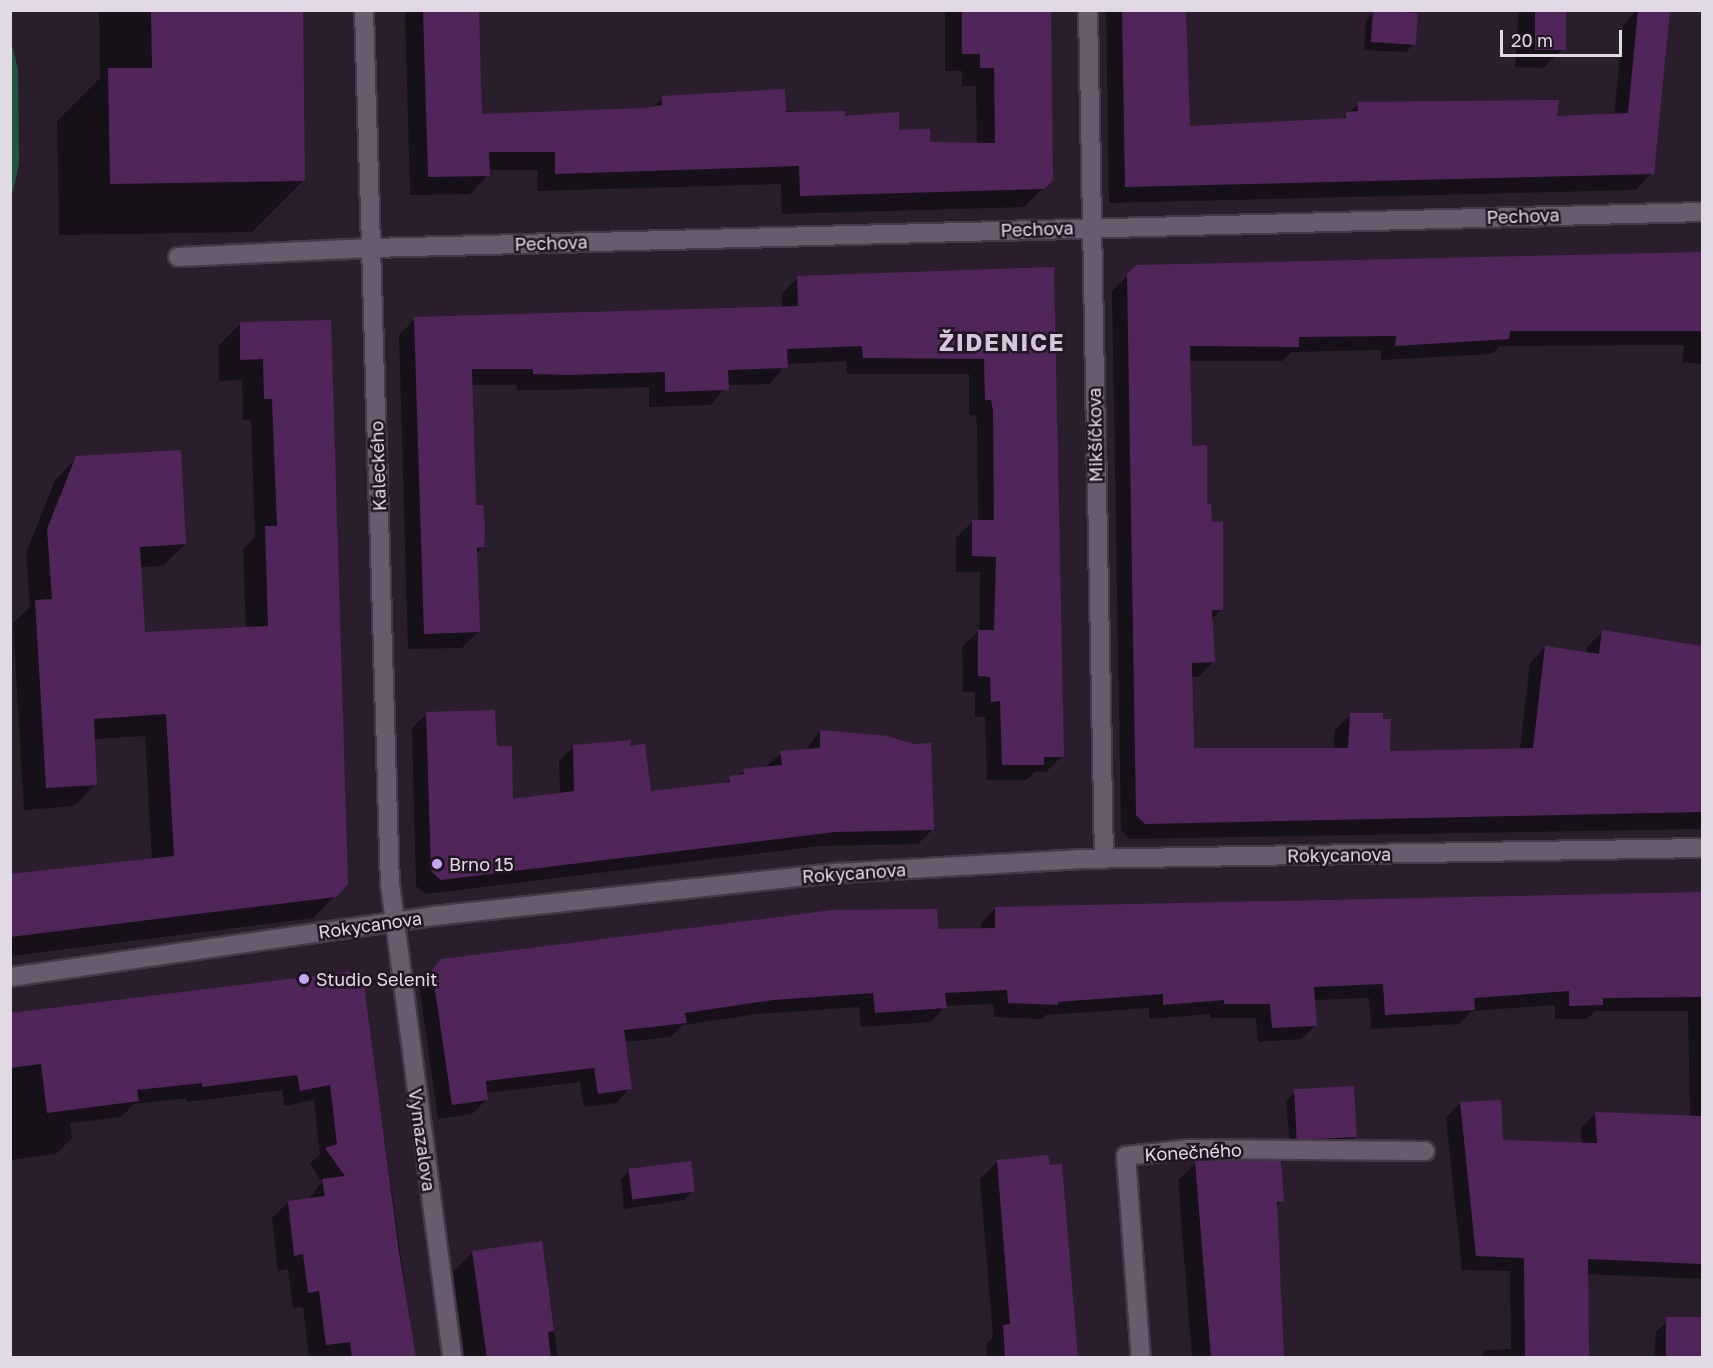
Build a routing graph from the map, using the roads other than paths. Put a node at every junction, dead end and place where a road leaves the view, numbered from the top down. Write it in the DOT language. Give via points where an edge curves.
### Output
graph roads {
  1 [pos="364,10"];
  2 [pos="1088,10"];
  3 [pos="1702,212"];
  4 [pos="1090,228"];
  5 [pos="372,248"];
  6 [pos="178,257"];
  7 [pos="1702,848"];
  8 [pos="1104,859"];
  9 [pos="394,921"];
  10 [pos="10,977"];
  11 [pos="1425,1151"];
  12 [pos="452,1358"];
  13 [pos="1141,1358"];
  1 -- 5 [label="street, Kaleckého"];
  2 -- 4 [label="street, Mikšíčkova"];
  3 -- 4 [label="street, Pechova"];
  4 -- 5 [label="street, Pechova"];
  4 -- 8 [label="street, Mikšíčkova"];
  5 -- 6 [label="street, Pechova"];
  5 -- 9 [label="street, Kaleckého"];
  7 -- 8 [label="street, Rokycanova"];
  8 -- 9 [label="street, Rokycanova" via="838,873"];
  9 -- 10 [label="street, Rokycanova"];
  9 -- 12 [label="street, Vymazalova"];
  11 -- 13 [label="street, Konečného" via="1188,1149 1126,1156"];
}
